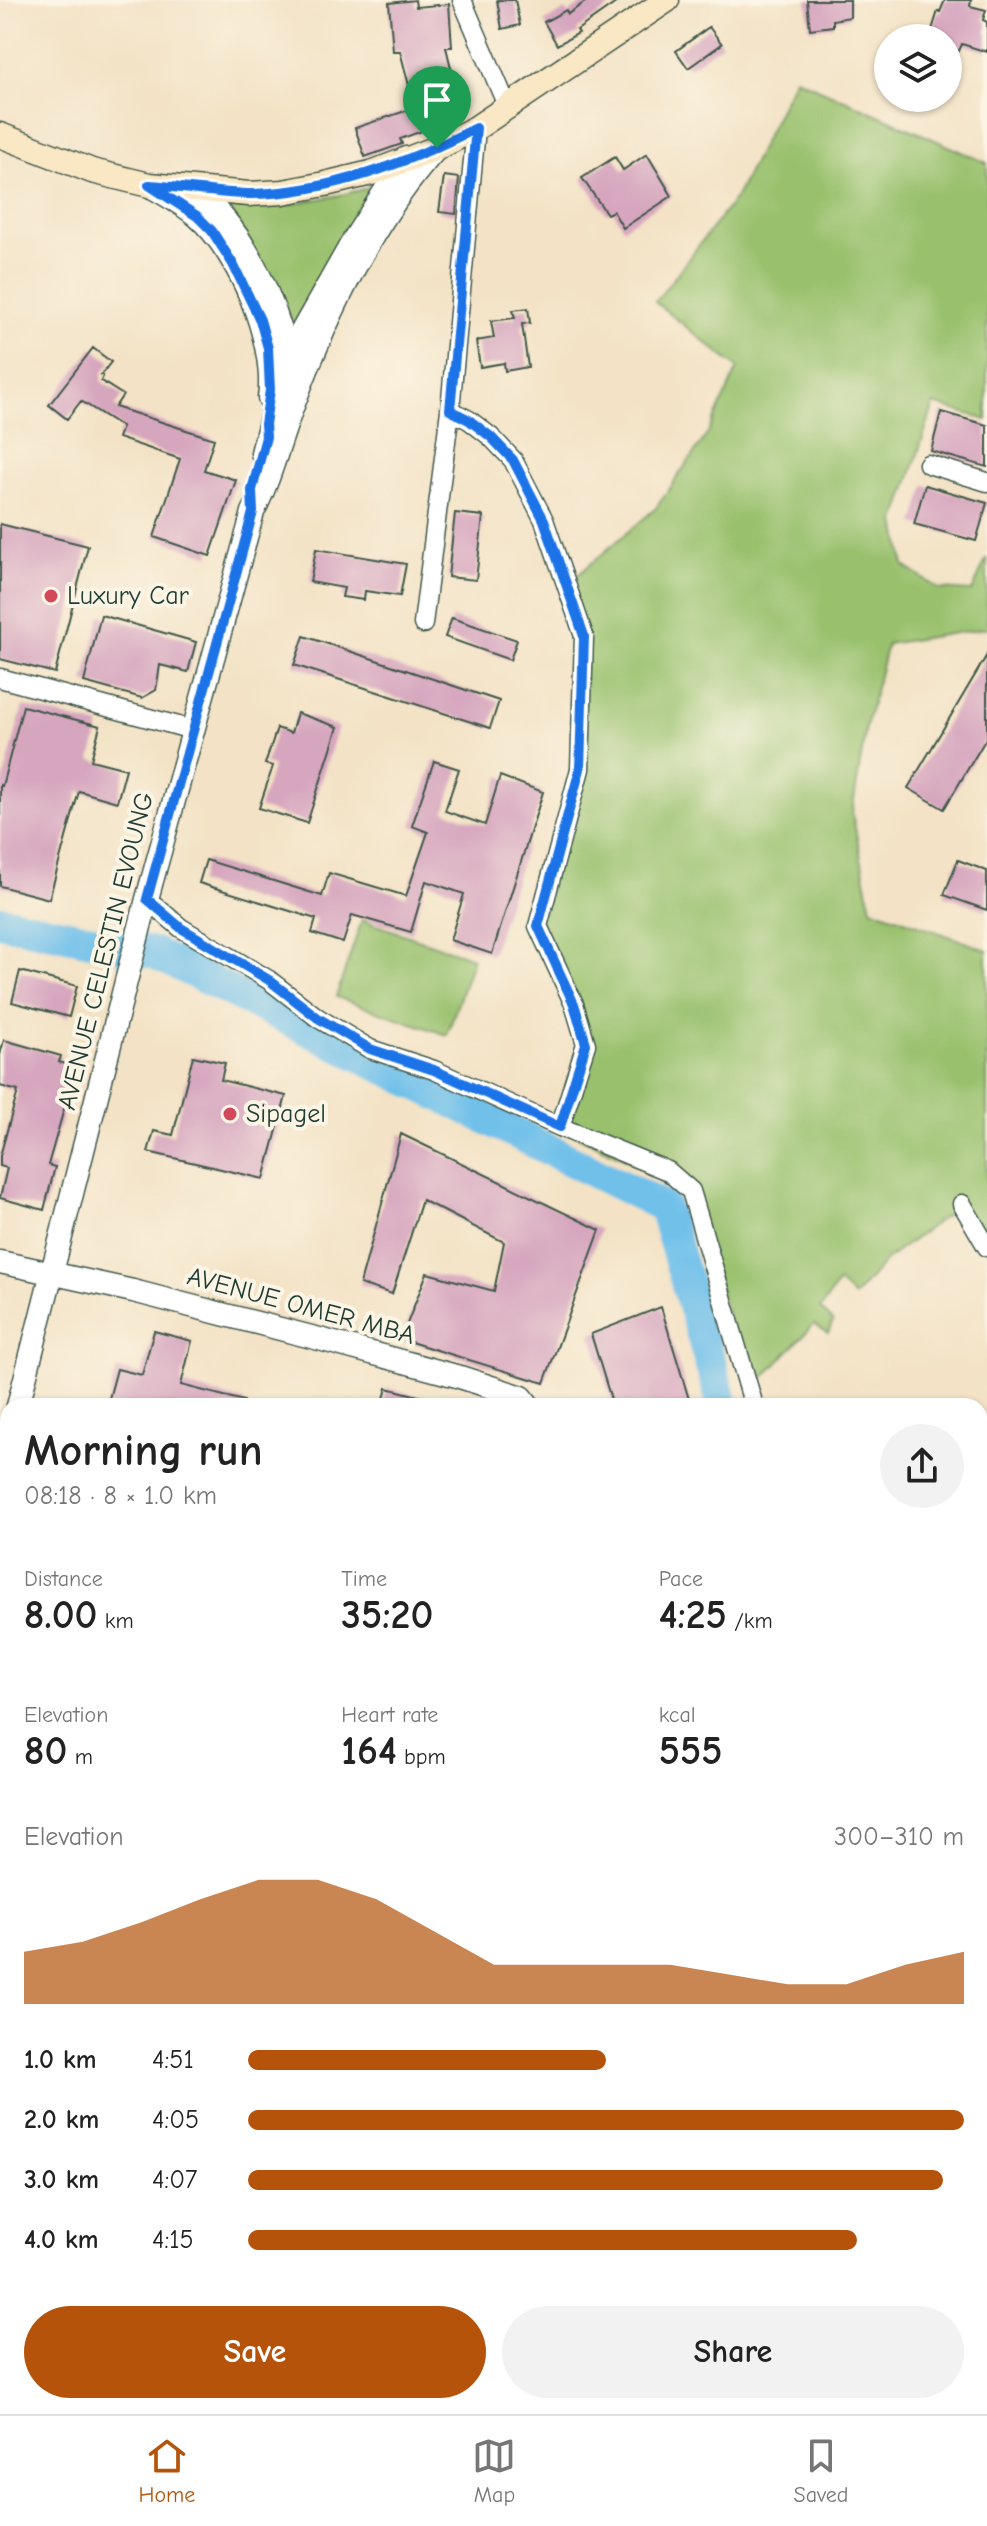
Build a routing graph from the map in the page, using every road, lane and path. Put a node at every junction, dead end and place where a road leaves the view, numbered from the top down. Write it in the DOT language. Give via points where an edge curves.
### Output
graph roads {
  1 [pos="462,0"];
  2 [pos="667,0"];
  3 [pos="508,108"];
  4 [pos="476,128"];
  5 [pos="0,135"];
  6 [pos="437,148"];
  7 [pos="406,158"];
  8 [pos="149,185"];
  9 [pos="189,189"];
  10 [pos="289,359"];
  11 [pos="294,403"];
  12 [pos="450,410"];
  13 [pos="266,437"];
  14 [pos="928,464"];
  15 [pos="987,482"];
  16 [pos="253,512"];
  17 [pos="423,624"];
  18 [pos="0,678"];
  19 [pos="193,730"];
  20 [pos="147,899"];
  21 [pos="560,1127"];
  22 [pos="962,1204"];
  23 [pos="987,1247"];
  24 [pos="0,1262"];
  25 [pos="52,1273"];
  26 [pos="20,1398"];
  27 [pos="523,1398"];
  28 [pos="752,1398"];
  1 -- 3 [label="street"];
  2 -- 3 [label="main road"];
  3 -- 4 [label="main road"];
  4 -- 6 [label="main road"];
  4 -- 12 [label="street"];
  5 -- 8 [label="main road" via="92,171"];
  6 -- 7 [label="main road"];
  6 -- 11 [label="street" via="398,198 351,275"];
  7 -- 9 [label="main road" via="371,173 283,192"];
  7 -- 10 [label="street" via="313,308"];
  8 -- 9 [label="main road"];
  8 -- 13 [label="street" via="212,231 260,320 271,372"];
  9 -- 10 [label="street" via="216,208 249,257"];
  10 -- 11 [label="street"];
  10 -- 13 [label="street"];
  11 -- 16 [label="street"];
  12 -- 17 [label="street"];
  12 -- 21 [label="street" via="491,437 513,460 544,520 584,636 580,769 538,926 586,1044"];
  13 -- 16 [label="street" via="252,490"];
  14 -- 15 [label="street"];
  16 -- 19 [label="street, AVENUE CELESTIN EVOUNG"];
  18 -- 19 [label="street"];
  19 -- 20 [label="street, AVENUE CELESTIN EVOUNG"];
  20 -- 21 [label="street" via="181,928 370,1049 434,1070"];
  20 -- 25 [label="street, AVENUE CELESTIN EVOUNG"];
  21 -- 28 [label="street" via="668,1171 691,1191"];
  22 -- 23 [label="street"];
  24 -- 25 [label="street, AVENUE OMER MBA"];
  25 -- 26 [label="street, AVENUE CELESTIN EVOUNG"];
  25 -- 27 [label="street, AVENUE OMER MBA" via="460,1377"];
}
